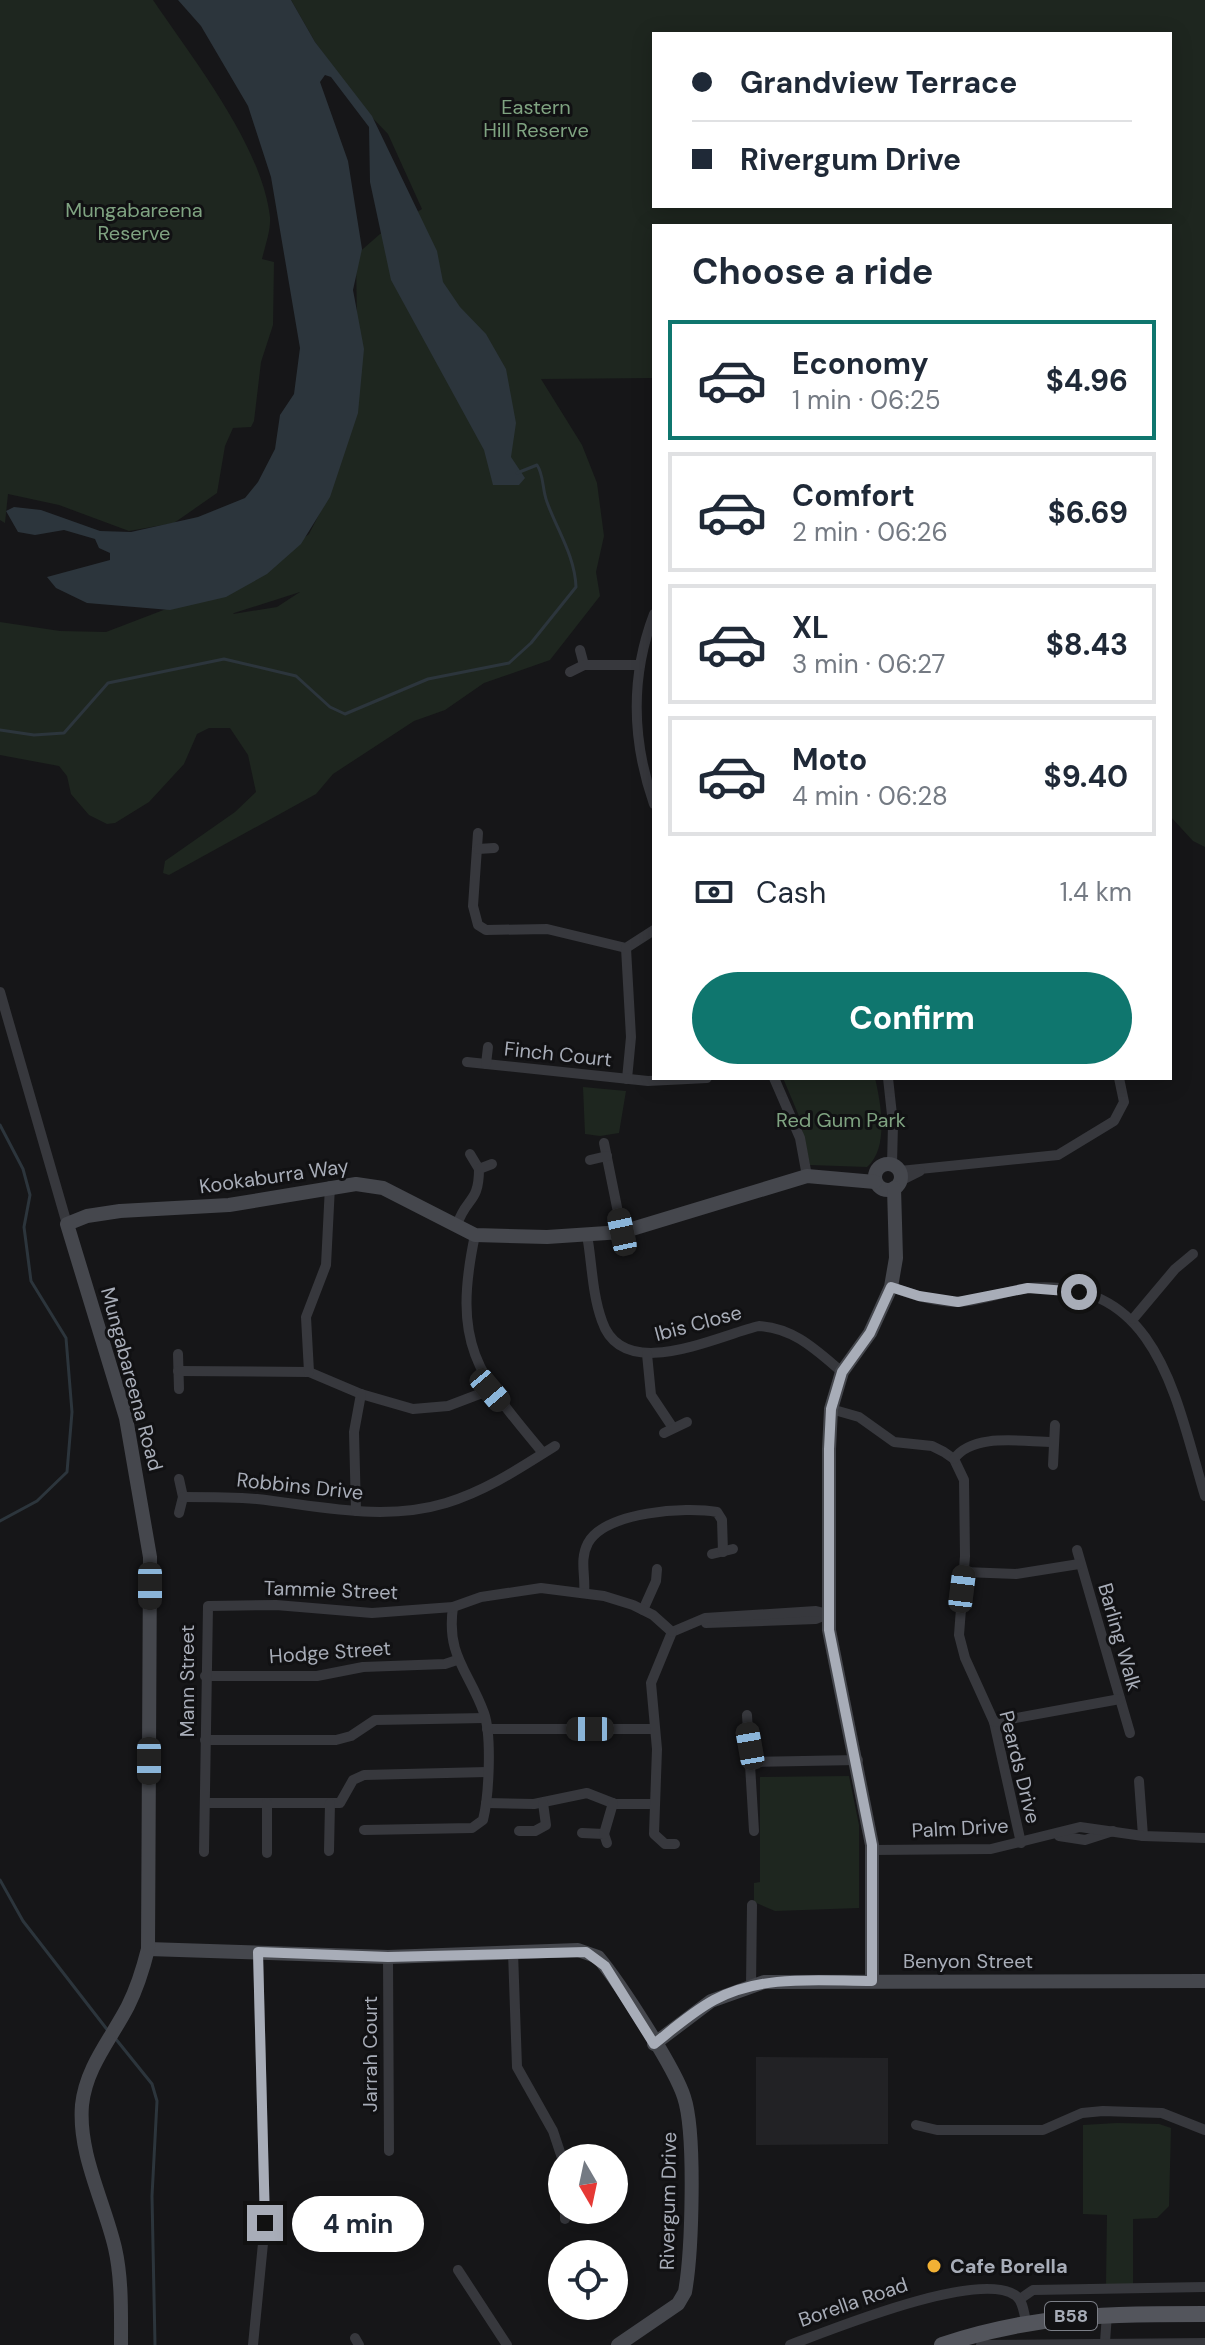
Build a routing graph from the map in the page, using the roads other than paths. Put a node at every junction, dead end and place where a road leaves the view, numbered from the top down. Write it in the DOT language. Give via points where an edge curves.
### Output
graph roads {
  1 [pos="652,621"];
  2 [pos="580,650"];
  3 [pos="584,665"];
  4 [pos="640,665"];
  5 [pos="570,672"];
  6 [pos="652,796"];
  7 [pos="478,833"];
  8 [pos="494,848"];
  9 [pos="478,849"];
  10 [pos="652,931"];
  11 [pos="626,948"];
  12 [pos="0,992"];
  13 [pos="488,1047"];
  14 [pos="467,1062"];
  15 [pos="486,1064"];
  16 [pos="627,1079"];
  17 [pos="684,1080"];
  18 [pos="775,1080"];
  19 [pos="888,1080"];
  20 [pos="1119,1080"];
  21 [pos="604,1143"];
  22 [pos="470,1154"];
  23 [pos="607,1156"];
  24 [pos="590,1160"];
  25 [pos="492,1164"];
  26 [pos="479,1169"];
  27 [pos="807,1176"];
  28 [pos="888,1176"];
  29 [pos="330,1186"];
  30 [pos="67,1224"];
  31 [pos="457,1225"];
  32 [pos="622,1232"];
  33 [pos="475,1235"];
  34 [pos="587,1235"];
  35 [pos="1193,1254"];
  36 [pos="891,1287"];
  37 [pos="1133,1319"];
  38 [pos="178,1354"];
  39 [pos="647,1354"];
  40 [pos="178,1371"];
  41 [pos="309,1372"];
  42 [pos="842,1372"];
  43 [pos="179,1389"];
  44 [pos="490,1390"];
  45 [pos="361,1394"];
  46 [pos="831,1409"];
  47 [pos="687,1422"];
  48 [pos="1055,1425"];
  49 [pos="1053,1442"];
  50 [pos="555,1446"];
  51 [pos="543,1453"];
  52 [pos="954,1459"];
  53 [pos="1053,1465"];
  54 [pos="179,1479"];
  55 [pos="1205,1496"];
  56 [pos="183,1497"];
  57 [pos="356,1511"];
  58 [pos="179,1513"];
  59 [pos="1077,1550"];
  60 [pos="723,1552"];
  61 [pos="1079,1564"];
  62 [pos="655,1569"];
  63 [pos="964,1572"];
  64 [pos="584,1593"];
  65 [pos="208,1606"];
  66 [pos="453,1607"];
  67 [pos="643,1610"];
  68 [pos="828,1614"];
  69 [pos="672,1632"];
  70 [pos="457,1660"];
  71 [pos="205,1676"];
  72 [pos="1120,1699"];
  73 [pos="747,1715"];
  74 [pos="994,1722"];
  75 [pos="486,1724"];
  76 [pos="654,1729"];
  77 [pos="733,1730"];
  78 [pos="747,1730"];
  79 [pos="1130,1733"];
  80 [pos="205,1740"];
  81 [pos="858,1760"];
  82 [pos="752,1762"];
  83 [pos="487,1772"];
  84 [pos="1139,1781"];
  85 [pos="205,1803"];
  86 [pos="267,1803"];
  87 [pos="330,1803"];
  88 [pos="486,1803"];
  89 [pos="543,1803"];
  90 [pos="613,1803"];
  91 [pos="654,1804"];
  92 [pos="739,1815"];
  93 [pos="753,1815"];
  94 [pos="364,1830"];
  95 [pos="519,1831"];
  96 [pos="754,1831"];
  97 [pos="582,1833"];
  98 [pos="1143,1836"];
  99 [pos="1205,1838"];
  100 [pos="1021,1843"];
  101 [pos="675,1844"];
  102 [pos="873,1850"];
  103 [pos="329,1851"];
  104 [pos="204,1852"];
  105 [pos="267,1853"];
  106 [pos="766,1913"];
  107 [pos="148,1949"];
  108 [pos="258,1952"];
  109 [pos="513,1952"];
  110 [pos="388,1957"];
  111 [pos="872,1981"];
  112 [pos="1205,1981"];
  113 [pos="751,1986"];
  114 [pos="654,2044"];
  115 [pos="916,2125"];
  116 [pos="1205,2130"];
  117 [pos="557,2144"];
  118 [pos="389,2151"];
  119 [pos="458,2270"];
  120 [pos="1205,2287"];
  121 [pos="1020,2299"];
  122 [pos="1107,2314"];
  123 [pos="1205,2314"];
  124 [pos="1026,2322"];
  125 [pos="1105,2342"];
  126 [pos="1205,2343"];
  127 [pos="121,2345"];
  128 [pos="253,2345"];
  129 [pos="507,2345"];
  130 [pos="618,2345"];
  131 [pos="790,2345"];
  132 [pos="942,2345"];
  133 [pos="981,2345"];
  1 -- 4 [label="street"];
  2 -- 3 [label="street"];
  3 -- 4 [label="street"];
  3 -- 5 [label="street"];
  4 -- 6 [label="street" via="635,700 638,744"];
  7 -- 9 [label="street"];
  8 -- 9 [label="street"];
  9 -- 11 [label="street" via="473,906 478,925 486,930 547,929"];
  10 -- 11 [label="street"];
  11 -- 16 [label="street" via="631,1037"];
  12 -- 30 [label="street, Mungabareena Road"];
  13 -- 15 [label="street, Finch Court"];
  14 -- 15 [label="street, Finch Court"];
  15 -- 16 [label="street, Finch Court"];
  16 -- 17 [label="street, Finch Court"];
  18 -- 27 [label="street" via="800,1138"];
  19 -- 28 [label="street" via="893,1139"];
  20 -- 28 [label="street" via="1124,1102 1114,1121 1066,1151"];
  21 -- 23 [label="street"];
  22 -- 26 [label="street"];
  23 -- 24 [label="street"];
  23 -- 32 [label="street"];
  25 -- 26 [label="street"];
  26 -- 31 [label="street" via="478,1194"];
  27 -- 28 [label="street, Kookaburra Way"];
  27 -- 32 [label="street, Kookaburra Way"];
  28 -- 36 [label="street" via="896,1258"];
  29 -- 30 [label="street, Kookaburra Way" via="229,1205 120,1211"];
  29 -- 31 [label="street, Kookaburra Way" via="383,1188"];
  29 -- 41 [label="street" via="326,1265 306,1317"];
  30 -- 107 [label="street, Mungabareena Road" via="126,1418 150,1557"];
  31 -- 33 [label="street, Kookaburra Way"];
  32 -- 34 [label="street, Kookaburra Way"];
  33 -- 34 [label="street, Kookaburra Way"];
  33 -- 44 [label="street" via="466,1287 468,1322 478,1367"];
  34 -- 39 [label="street, Ibis Close" via="605,1328 624,1347"];
  35 -- 37 [label="street"];
  36 -- 37 [label="street" via="958,1302 1028,1288 1060,1288 1104,1302"];
  36 -- 42 [label="street" via="870,1333"];
  37 -- 55 [label="street" via="1174,1387"];
  38 -- 40 [label="street"];
  39 -- 42 [label="street, Ibis Close" via="759,1326 775,1327 797,1336"];
  39 -- 47 [label="street" via="651,1395 668,1431"];
  40 -- 41 [label="street"];
  40 -- 43 [label="street"];
  41 -- 45 [label="street"];
  42 -- 46 [label="street"];
  44 -- 45 [label="street" via="448,1406 413,1409"];
  44 -- 51 [label="street"];
  45 -- 57 [label="street" via="354,1432"];
  46 -- 52 [label="street" via="859,1417 894,1442 932,1446"];
  46 -- 68 [label="street"];
  48 -- 49 [label="street"];
  49 -- 52 [label="street" via="984,1442 965,1448"];
  49 -- 53 [label="street"];
  50 -- 51 [label="street, Robbins Drive"];
  51 -- 57 [label="street, Robbins Drive" via="486,1488 445,1504"];
  52 -- 63 [label="street, Peards Drive" via="966,1488"];
  54 -- 56 [label="street"];
  56 -- 57 [label="street, Robbins Drive"];
  56 -- 58 [label="street"];
  59 -- 61 [label="street, Barling Walk"];
  60 -- 64 [label="street" via="717,1512 622,1519 587,1545"];
  61 -- 63 [label="street" via="1016,1574"];
  61 -- 72 [label="street, Barling Walk"];
  62 -- 67 [label="street" via="656,1581"];
  63 -- 74 [label="street, Peards Drive" via="960,1641"];
  64 -- 66 [label="street, Tammie Street" via="527,1589"];
  64 -- 67 [label="street, Tammie Street"];
  65 -- 66 [label="street, Tammie Street" via="372,1613"];
  65 -- 71 [label="street, Mann Street"];
  66 -- 70 [label="street" via="451,1638"];
  67 -- 69 [label="street"];
  68 -- 69 [label="street" via="728,1615"];
  68 -- 81 [label="street"];
  69 -- 76 [label="street" via="653,1673"];
  70 -- 71 [label="street, Hodge Street" via="317,1676"];
  70 -- 75 [label="street"];
  71 -- 80 [label="street, Mann Street"];
  72 -- 74 [label="street"];
  72 -- 79 [label="street, Barling Walk"];
  73 -- 78 [label="street"];
  74 -- 100 [label="street, Peards Drive"];
  75 -- 76 [label="street"];
  75 -- 80 [label="street" via="375,1720 336,1740"];
  75 -- 83 [label="street"];
  76 -- 91 [label="street"];
  77 -- 78 [label="street"];
  78 -- 82 [label="street"];
  80 -- 85 [label="street, Mann Street"];
  81 -- 82 [label="street"];
  81 -- 102 [label="street"];
  82 -- 93 [label="street"];
  83 -- 87 [label="street" via="364,1775 353,1780 344,1800"];
  83 -- 88 [label="street"];
  84 -- 98 [label="street"];
  85 -- 86 [label="street"];
  85 -- 104 [label="street, Mann Street"];
  86 -- 87 [label="street"];
  86 -- 105 [label="street"];
  87 -- 103 [label="street"];
  88 -- 89 [label="street"];
  88 -- 94 [label="street" via="483,1820 472,1828"];
  89 -- 90 [label="street" via="587,1793"];
  89 -- 95 [label="street" via="546,1825"];
  90 -- 91 [label="street"];
  90 -- 97 [label="street" via="605,1839"];
  91 -- 101 [label="street" via="654,1834 665,1844"];
  92 -- 93 [label="street"];
  93 -- 96 [label="street"];
  98 -- 99 [label="street, Palm Drive"];
  98 -- 100 [label="street, Palm Drive" via="1080,1827"];
  100 -- 102 [label="street, Palm Drive" via="991,1849"];
  102 -- 111 [label="street"];
  106 -- 113 [label="street" via="752,1909"];
  107 -- 108 [label="street, Rivergum Drive"];
  107 -- 127 [label="street, Mungabareena Road" via="86,2085 82,2128 115,2248"];
  108 -- 110 [label="street, Rivergum Drive"];
  108 -- 128 [label="street" via="265,2223"];
  109 -- 110 [label="street, Rivergum Drive"];
  109 -- 114 [label="street, Rivergum Drive" via="578,1950 598,1957"];
  109 -- 117 [label="street" via="517,2067"];
  110 -- 118 [label="street, Jarrah Court"];
  111 -- 112 [label="street, Benyon Street"];
  111 -- 113 [label="street, Benyon Street" via="791,1980"];
  113 -- 114 [label="street, Benyon Street" via="711,2001"];
  114 -- 130 [label="street, Rivergum Drive" via="683,2093 689,2117 687,2282 678,2304"];
  115 -- 116 [label="street" via="937,2130 1043,2130 1082,2113 1103,2111 1162,2113"];
  119 -- 129 [label="street"];
  120 -- 121 [label="street, Borella Road" via="1033,2290"];
  121 -- 124 [label="street"];
  121 -- 131 [label="street, Borella Road" via="1001,2290 959,2289"];
  122 -- 123 [label="main road, B58"];
  122 -- 124 [label="main road, B58"];
  122 -- 125 [label="street"];
  124 -- 132 [label="main road, B58"];
  125 -- 126 [label="street"];
  125 -- 133 [label="street"];
}
